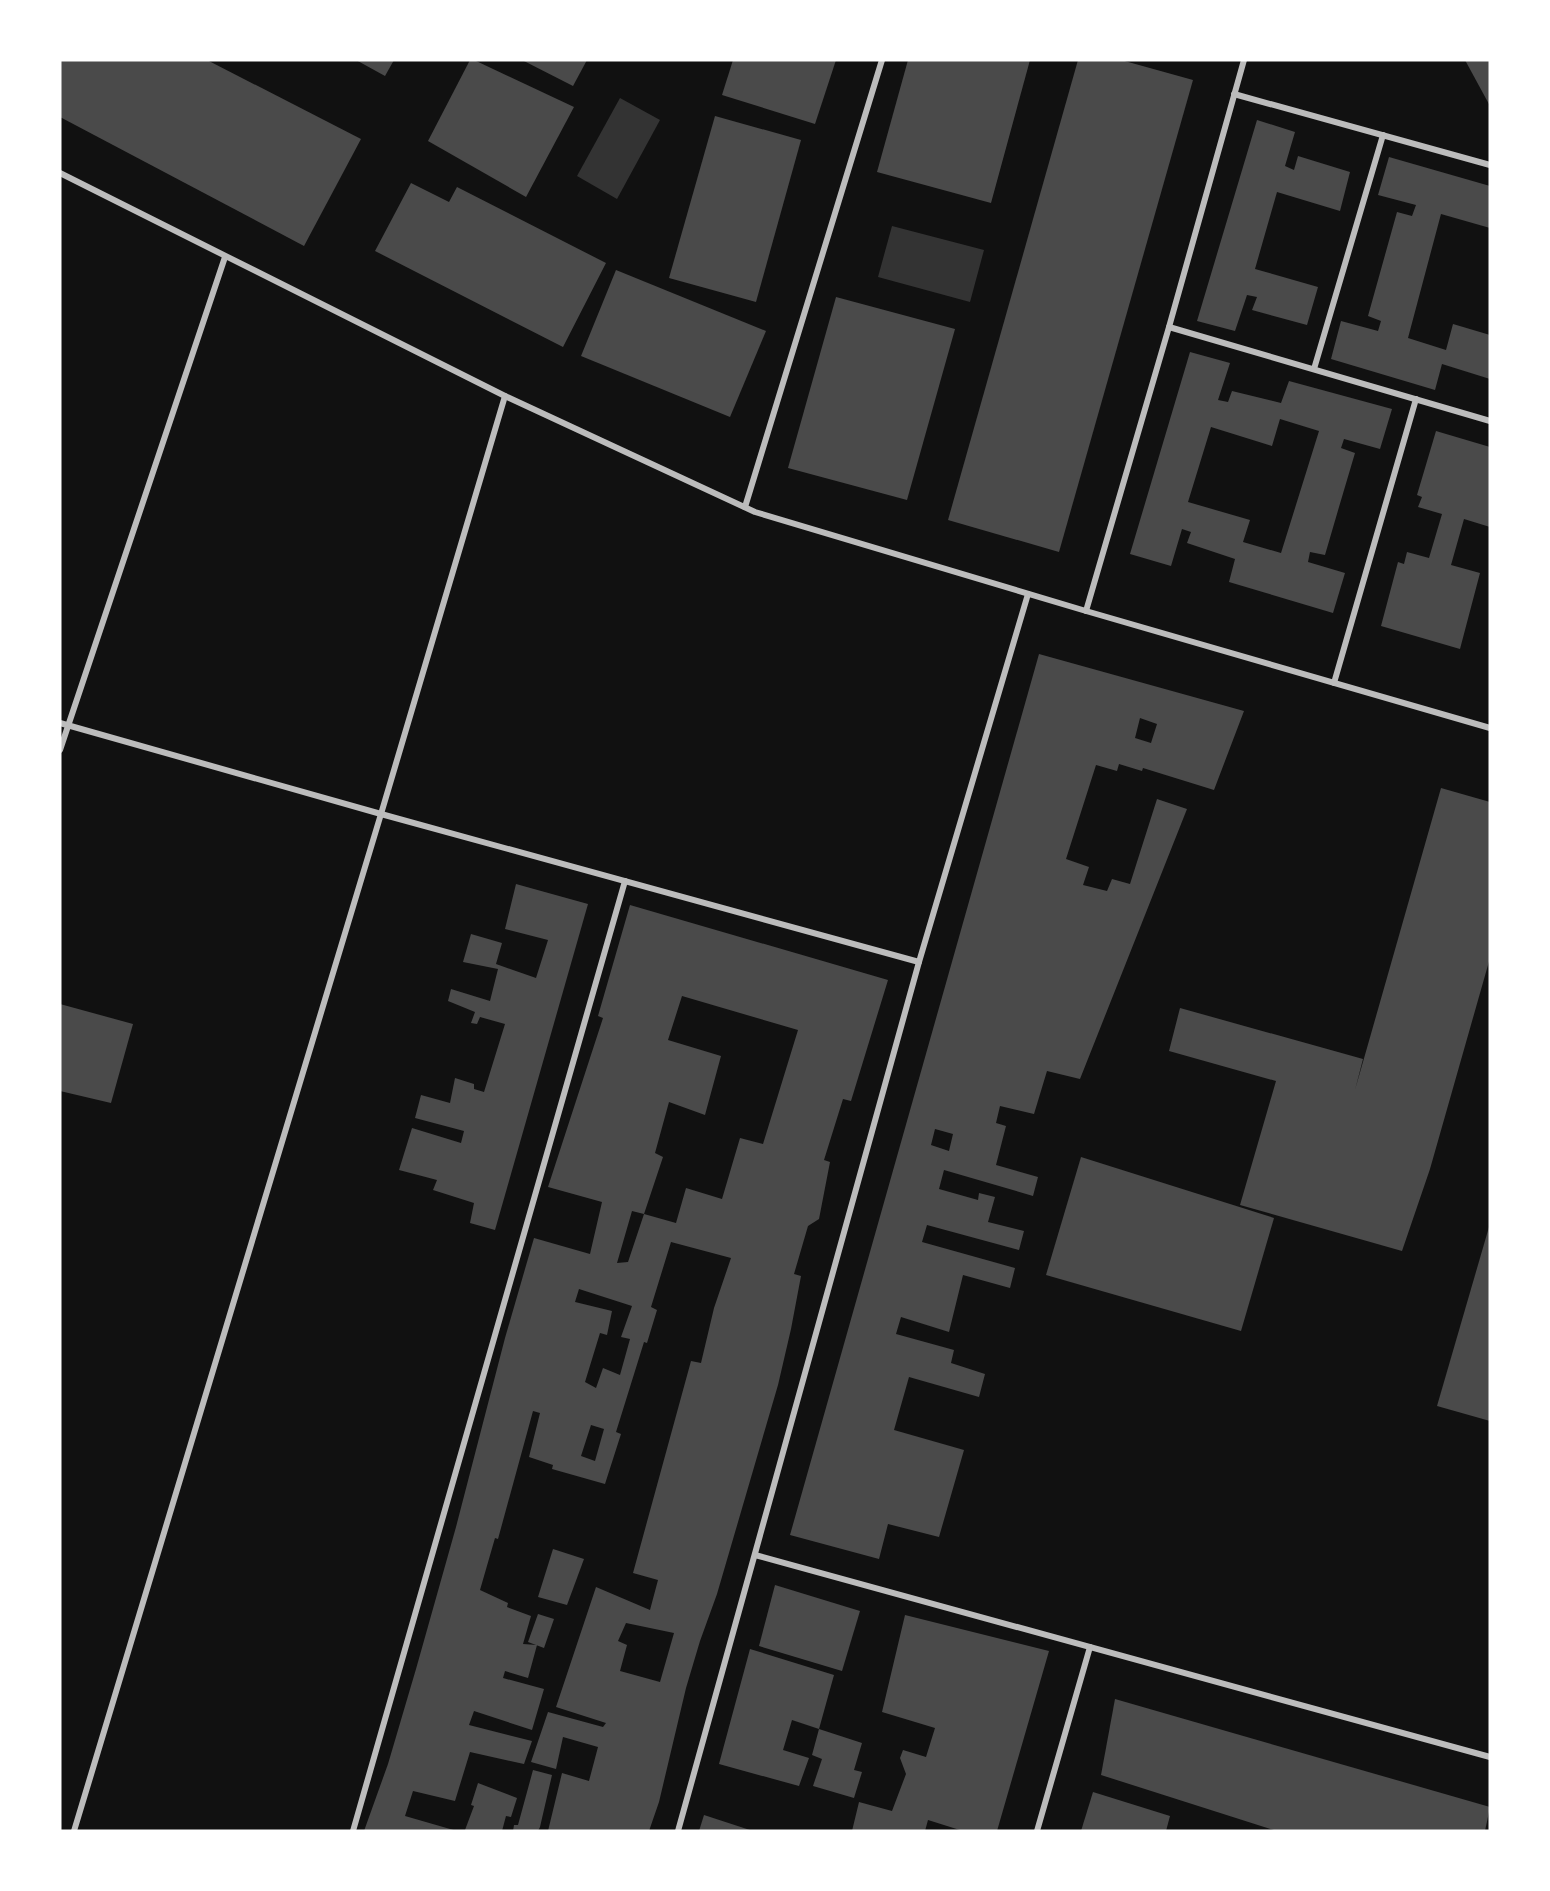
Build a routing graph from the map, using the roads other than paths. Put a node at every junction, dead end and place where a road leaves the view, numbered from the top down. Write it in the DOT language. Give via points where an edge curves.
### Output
graph roads {
  1 [pos="882,60"];
  2 [pos="1244,60"];
  3 [pos="1234,94"];
  4 [pos="1383,135"];
  5 [pos="1490,165"];
  6 [pos="60,173"];
  7 [pos="225,257"];
  8 [pos="1169,327"];
  9 [pos="1314,369"];
  10 [pos="505,396"];
  11 [pos="1416,399"];
  12 [pos="1490,421"];
  13 [pos="745,507"];
  14 [pos="1028,594"];
  15 [pos="1086,611"];
  16 [pos="1334,683"];
  17 [pos="60,723"];
  18 [pos="68,725"];
  19 [pos="1490,728"];
  20 [pos="60,750"];
  21 [pos="381,814"];
  22 [pos="624,881"];
  23 [pos="919,962"];
  24 [pos="755,1555"];
  25 [pos="1090,1647"];
  26 [pos="1490,1757"];
  27 [pos="74,1831"];
  28 [pos="353,1831"];
  29 [pos="678,1831"];
  30 [pos="1037,1831"];
  1 -- 13 [label="street"];
  2 -- 3 [label="street"];
  3 -- 4 [label="street"];
  3 -- 8 [label="street"];
  4 -- 5 [label="street"];
  4 -- 9 [label="street"];
  6 -- 7 [label="street"];
  7 -- 10 [label="street"];
  7 -- 18 [label="street"];
  8 -- 9 [label="street"];
  8 -- 15 [label="street"];
  9 -- 11 [label="street"];
  10 -- 13 [label="street"];
  10 -- 21 [label="street"];
  11 -- 12 [label="street"];
  11 -- 16 [label="street"];
  13 -- 14 [label="street"];
  14 -- 15 [label="street"];
  14 -- 23 [label="street"];
  15 -- 16 [label="street"];
  16 -- 19 [label="street"];
  17 -- 18 [label="street"];
  18 -- 20 [label="street"];
  18 -- 21 [label="street"];
  21 -- 22 [label="street"];
  21 -- 27 [label="street"];
  22 -- 23 [label="street"];
  22 -- 28 [label="street"];
  23 -- 24 [label="street"];
  24 -- 25 [label="street"];
  24 -- 29 [label="street"];
  25 -- 26 [label="street"];
  25 -- 30 [label="street"];
}
